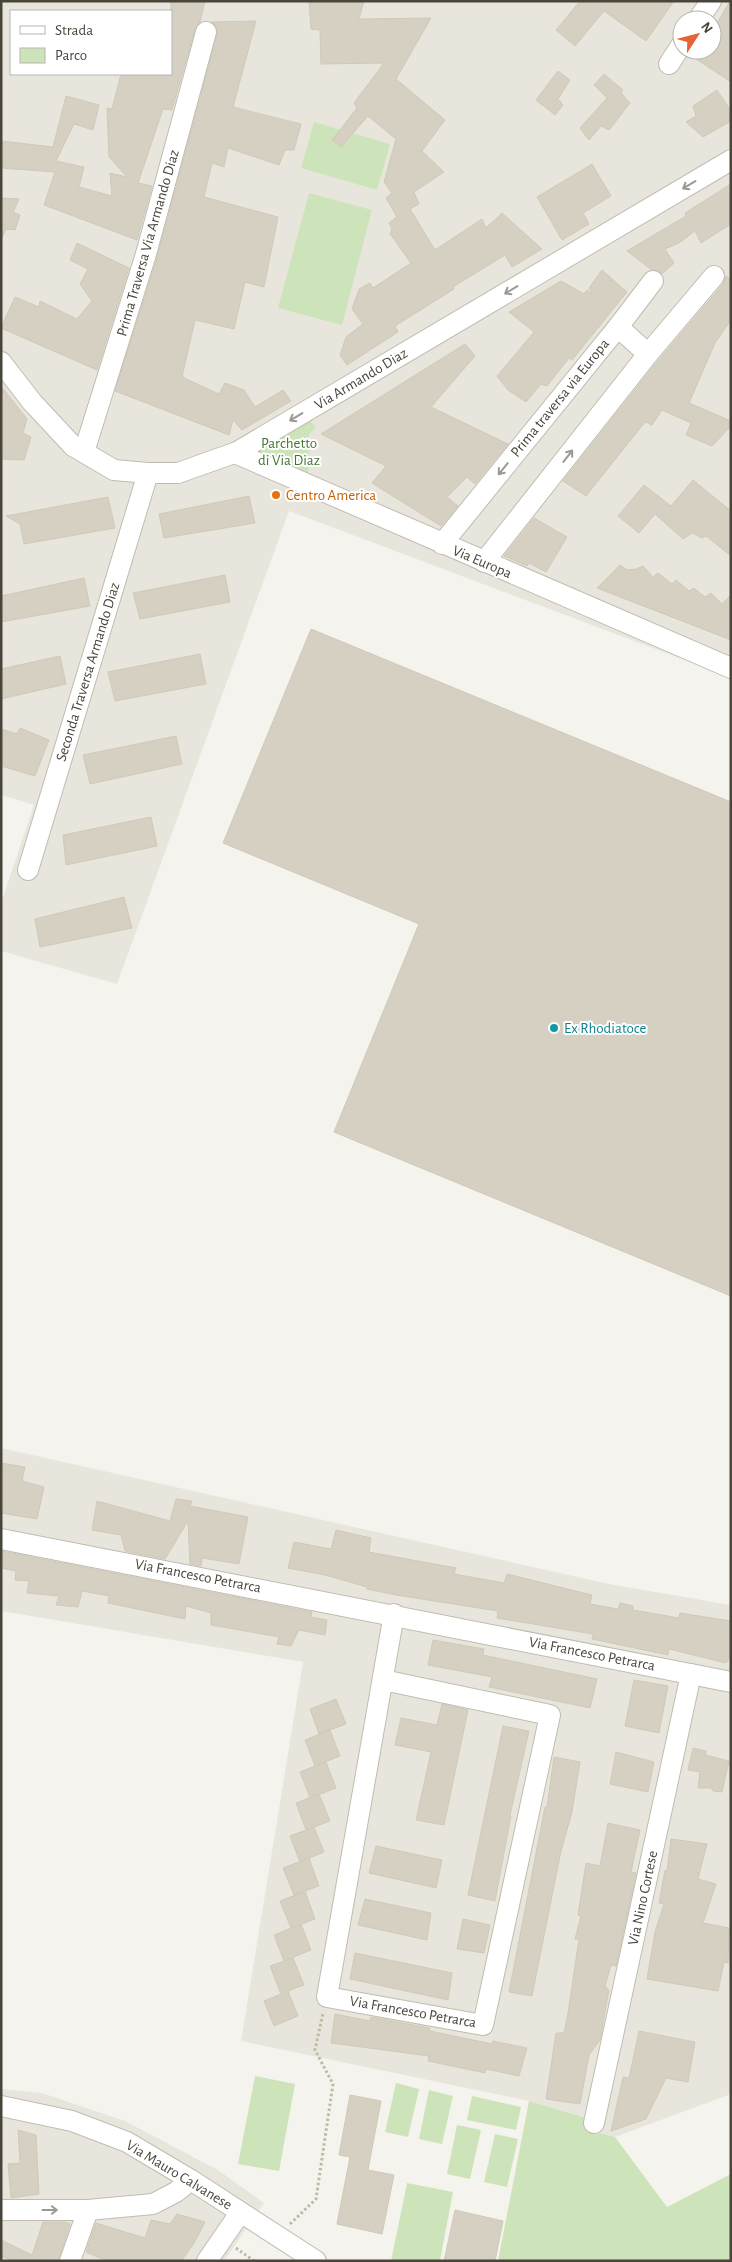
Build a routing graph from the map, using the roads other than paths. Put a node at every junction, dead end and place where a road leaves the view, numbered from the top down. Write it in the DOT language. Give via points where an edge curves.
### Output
graph roads {
  1 [pos="206,32"];
  2 [pos="672,59"];
  3 [pos="669,64"];
  4 [pos="731,160"];
  5 [pos="714,276"];
  6 [pos="653,281"];
  7 [pos="618,327"];
  8 [pos="648,354"];
  9 [pos="1,362"];
  10 [pos="84,452"];
  11 [pos="236,452"];
  12 [pos="148,473"];
  13 [pos="442,544"];
  14 [pos="484,562"];
  15 [pos="731,668"];
  16 [pos="28,870"];
  17 [pos="1,1539"];
  18 [pos="394,1614"];
  19 [pos="691,1674"];
  20 [pos="383,1680"];
  21 [pos="731,1682"];
  22 [pos="1,2106"];
  23 [pos="594,2123"];
  24 [pos="191,2180"];
  25 [pos="1,2210"];
  26 [pos="88,2210"];
  27 [pos="240,2213"];
  28 [pos="70,2261"];
  29 [pos="207,2261"];
  30 [pos="316,2261"];
  1 -- 10 [label="street, Prima Traversa Via Armando Diaz" via="146,254"];
  2 -- 3 [label="street"];
  4 -- 11 [label="street, Via Armando Diaz, one-way"];
  5 -- 8 [label="street"];
  6 -- 7 [label="street"];
  7 -- 8 [label="street, Prima traversa via Europa"];
  7 -- 13 [label="street, Prima traversa via Europa, one-way"];
  14 -- 8 [label="street, one-way"];
  9 -- 10 [label="street, Via Armando Diaz" via="73,446"];
  10 -- 12 [label="street, Via Armando Diaz" via="114,470"];
  11 -- 12 [label="street, Via Armando Diaz" via="178,473"];
  11 -- 13 [label="street, Via Europa"];
  12 -- 16 [label="street, Seconda Traversa Armando Diaz"];
  13 -- 14 [label="street, Via Europa"];
  14 -- 15 [label="street, Via Europa"];
  17 -- 18 [label="street, Via Francesco Petrarca"];
  18 -- 19 [label="street, Via Francesco Petrarca"];
  18 -- 20 [label="street"];
  19 -- 21 [label="street, Via Francesco Petrarca"];
  19 -- 23 [label="street, Via Nino Cortese"];
  20 -- 20 [label="street, Via Francesco Petrarca" via="550,1714 483,2025 327,1997"];
  22 -- 24 [label="street, Via Mauro Calvanese" via="72,2121 127,2142"];
  24 -- 26 [label="street" via="153,2204"];
  24 -- 27 [label="street, Via Mauro Calvanese"];
  25 -- 26 [label="street, one-way"];
  26 -- 28 [label="street"];
  27 -- 29 [label="street, Via Mauro Calvanese"];
  27 -- 30 [label="street, Via Mauro Calvanese"];
}
